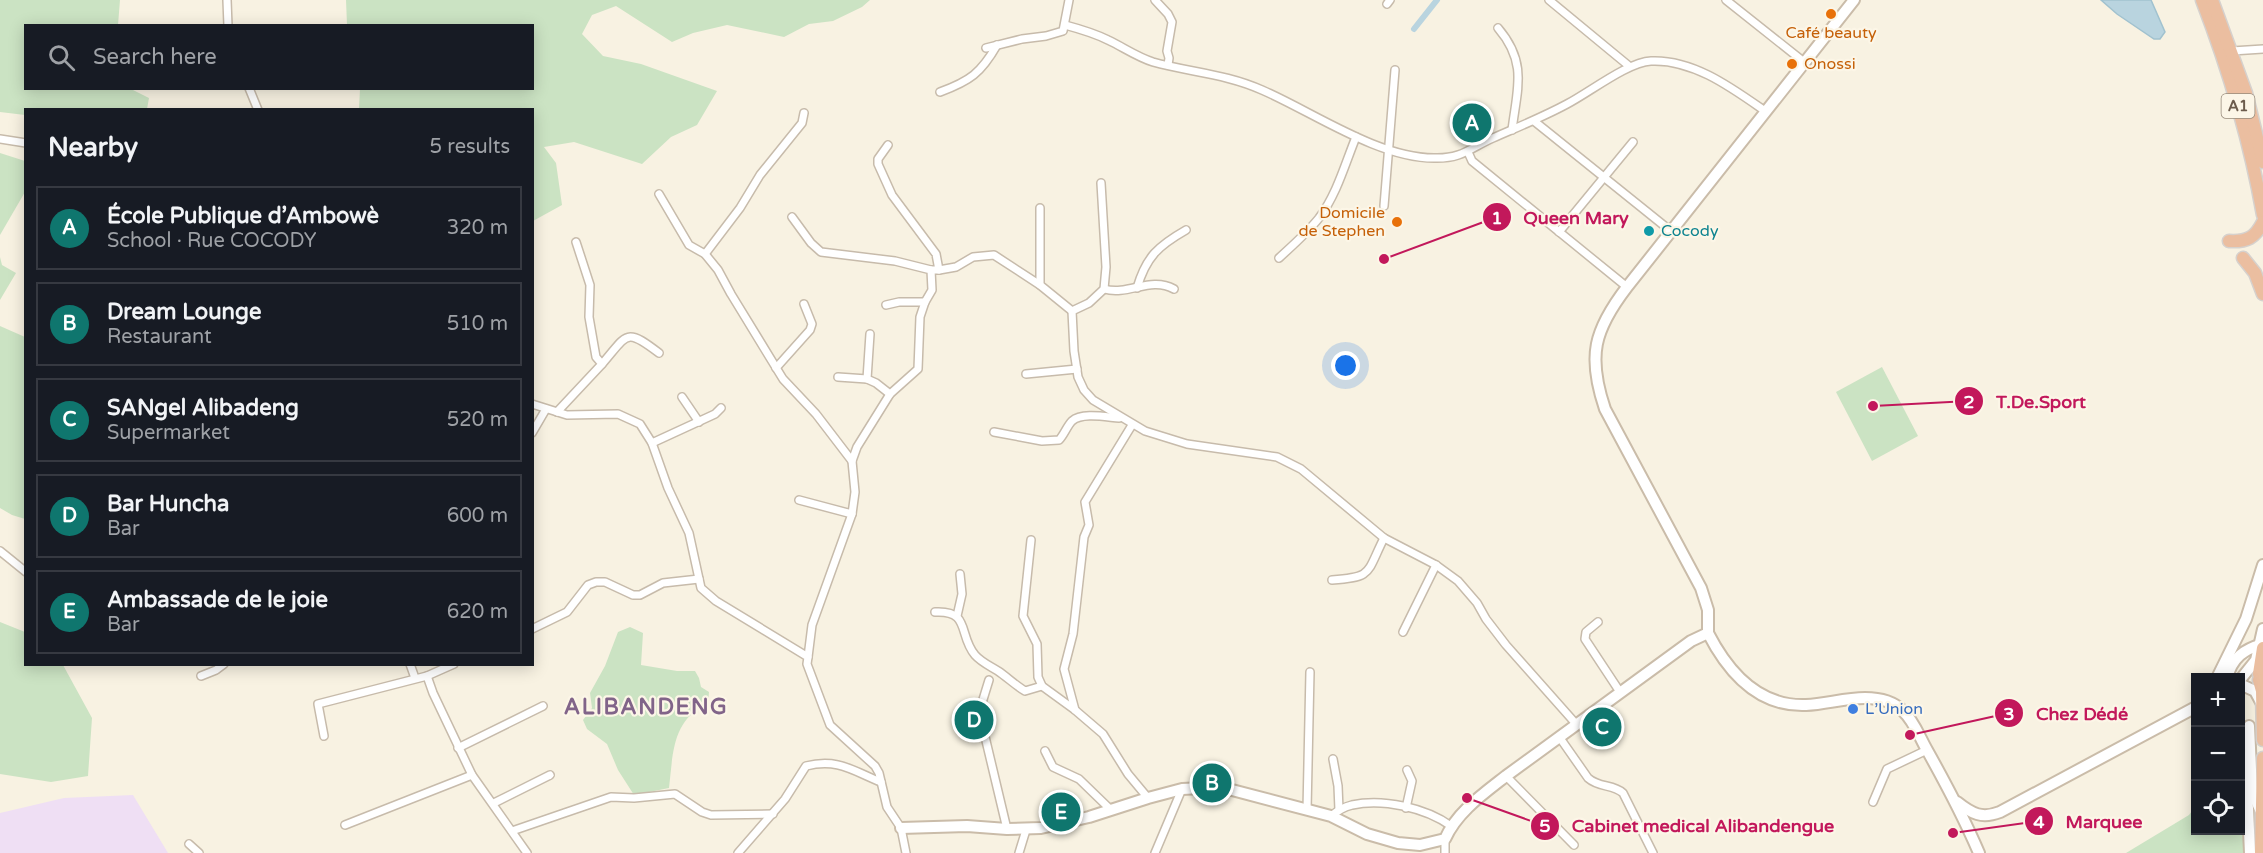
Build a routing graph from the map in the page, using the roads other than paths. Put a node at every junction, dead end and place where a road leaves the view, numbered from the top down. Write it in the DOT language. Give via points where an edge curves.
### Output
graph roads {
  1 [pos="227,0"];
  2 [pos="1069,0"];
  3 [pos="1155,0"];
  4 [pos="1549,0"];
  5 [pos="1726,0"];
  6 [pos="1854,0"];
  7 [pos="2202,0"];
  8 [pos="2212,0"];
  9 [pos="228,24"];
  10 [pos="1065,25"];
  11 [pos="1498,28"];
  12 [pos="997,45"];
  13 [pos="986,48"];
  14 [pos="2263,49"];
  15 [pos="2232,51"];
  16 [pos="1804,62"];
  17 [pos="1168,65"];
  18 [pos="1629,66"];
  19 [pos="1395,70"];
  20 [pos="250,90"];
  21 [pos="940,92"];
  22 [pos="257,108"];
  23 [pos="1765,111"];
  24 [pos="804,113"];
  25 [pos="1534,121"];
  26 [pos="1512,130"];
  27 [pos="1356,136"];
  28 [pos="0,139"];
  29 [pos="24,142"];
  30 [pos="1633,142"];
  31 [pos="888,145"];
  32 [pos="1390,149"];
  33 [pos="1468,152"];
  34 [pos="2263,162"];
  35 [pos="1604,177"];
  36 [pos="1101,183"];
  37 [pos="659,194"];
  38 [pos="1384,206"];
  39 [pos="1040,208"];
  40 [pos="2263,215"];
  41 [pos="792,217"];
  42 [pos="2263,222"];
  43 [pos="1186,231"];
  44 [pos="1559,232"];
  45 [pos="1672,232"];
  46 [pos="2229,241"];
  47 [pos="576,242"];
  48 [pos="705,254"];
  49 [pos="1279,258"];
  50 [pos="2243,258"];
  51 [pos="935,270"];
  52 [pos="1040,285"];
  53 [pos="1627,287"];
  54 [pos="1137,288"];
  55 [pos="1104,289"];
  56 [pos="1174,289"];
  57 [pos="2263,294"];
  58 [pos="925,302"];
  59 [pos="804,304"];
  60 [pos="886,305"];
  61 [pos="1072,311"];
  62 [pos="870,334"];
  63 [pos="659,353"];
  64 [pos="602,364"];
  65 [pos="776,368"];
  66 [pos="1077,369"];
  67 [pos="1026,374"];
  68 [pos="838,377"];
  69 [pos="867,379"];
  70 [pos="890,393"];
  71 [pos="682,397"];
  72 [pos="534,405"];
  73 [pos="721,408"];
  74 [pos="546,409"];
  75 [pos="556,412"];
  76 [pos="1121,418"];
  77 [pos="699,422"];
  78 [pos="1132,425"];
  79 [pos="534,430"];
  80 [pos="994,432"];
  81 [pos="652,443"];
  82 [pos="852,461"];
  83 [pos="799,500"];
  84 [pos="852,514"];
  85 [pos="1384,538"];
  86 [pos="1030,540"];
  87 [pos="0,551"];
  88 [pos="1436,565"];
  89 [pos="2263,565"];
  90 [pos="24,570"];
  91 [pos="960,574"];
  92 [pos="699,579"];
  93 [pos="1332,580"];
  94 [pos="935,612"];
  95 [pos="957,616"];
  96 [pos="1598,622"];
  97 [pos="534,628"];
  98 [pos="2263,628"];
  99 [pos="1402,632"];
  100 [pos="1708,633"];
  101 [pos="2263,646"];
  102 [pos="808,657"];
  103 [pos="221,666"];
  104 [pos="411,666"];
  105 [pos="450,666"];
  106 [pos="1310,672"];
  107 [pos="2222,673"];
  108 [pos="2224,673"];
  109 [pos="201,676"];
  110 [pos="427,676"];
  111 [pos="2245,676"];
  112 [pos="2261,677"];
  113 [pos="416,678"];
  114 [pos="989,680"];
  115 [pos="2245,681"];
  116 [pos="2245,685"];
  117 [pos="1042,686"];
  118 [pos="1620,692"];
  119 [pos="543,706"];
  120 [pos="2262,706"];
  121 [pos="1075,710"];
  122 [pos="2191,711"];
  123 [pos="2245,723"];
  124 [pos="1577,725"];
  125 [pos="2263,730"];
  126 [pos="324,735"];
  127 [pos="1560,738"];
  128 [pos="2263,740"];
  129 [pos="458,748"];
  130 [pos="1927,750"];
  131 [pos="1045,751"];
  132 [pos="2263,758"];
  133 [pos="1333,759"];
  134 [pos="1407,771"];
  135 [pos="472,775"];
  136 [pos="550,775"];
  137 [pos="1506,776"];
  138 [pos="2245,781"];
  139 [pos="880,782"];
  140 [pos="1182,789"];
  141 [pos="1148,798"];
  142 [pos="1954,800"];
  143 [pos="1873,802"];
  144 [pos="494,803"];
  145 [pos="1406,808"];
  146 [pos="1111,810"];
  147 [pos="1307,810"];
  148 [pos="1335,813"];
  149 [pos="772,814"];
  150 [pos="2262,814"];
  151 [pos="1982,816"];
  152 [pos="345,825"];
  153 [pos="1451,826"];
  154 [pos="901,828"];
  155 [pos="1007,829"];
  156 [pos="1026,830"];
  157 [pos="512,831"];
  158 [pos="1970,832"];
  159 [pos="1446,839"];
  160 [pos="189,844"];
  161 [pos="1574,845"];
  162 [pos="742,852"];
  163 [pos="199,853"];
  164 [pos="527,853"];
  165 [pos="906,853"];
  166 [pos="1019,853"];
  167 [pos="1155,853"];
  168 [pos="1445,853"];
  169 [pos="1653,853"];
  170 [pos="1979,853"];
  171 [pos="2250,853"];
  172 [pos="2261,853"];
  1 -- 9 [label="street"];
  2 -- 10 [label="street"];
  3 -- 17 [label="street" via="1172,22"];
  4 -- 18 [label="street"];
  5 -- 16 [label="street"];
  6 -- 16 [label="main road"];
  7 -- 40 [label="highway, A1" via="2234,90"];
  8 -- 15 [label="highway, A1"];
  10 -- 12 [label="street" via="1064,31 1056,34"];
  10 -- 17 [label="street"];
  11 -- 26 [label="street" via="1515,53 1520,73"];
  12 -- 13 [label="street"];
  12 -- 21 [label="street" via="976,74"];
  14 -- 15 [label="street"];
  15 -- 34 [label="highway, A1"];
  16 -- 23 [label="main road"];
  17 -- 27 [label="street" via="1246,83"];
  18 -- 23 [label="street" via="1665,61 1687,67 1725,84"];
  18 -- 25 [label="street"];
  19 -- 32 [label="street"];
  20 -- 22 [label="street"];
  23 -- 45 [label="main road"];
  24 -- 48 [label="street" via="802,123"];
  25 -- 26 [label="street"];
  25 -- 35 [label="street"];
  26 -- 33 [label="street"];
  27 -- 32 [label="street"];
  27 -- 49 [label="street" via="1343,173 1320,216"];
  28 -- 29 [label="street"];
  30 -- 35 [label="street"];
  31 -- 51 [label="street" via="878,164 892,195 936,254"];
  32 -- 33 [label="street" via="1434,158"];
  32 -- 38 [label="street"];
  33 -- 44 [label="street" via="1472,160"];
  35 -- 44 [label="street"];
  35 -- 45 [label="street"];
  36 -- 55 [label="street"];
  37 -- 48 [label="street" via="682,237"];
  39 -- 52 [label="street"];
  41 -- 51 [label="street" via="821,252"];
  42 -- 46 [label="highway" via="2250,239"];
  43 -- 54 [label="street" via="1155,251"];
  44 -- 53 [label="street"];
  45 -- 53 [label="main road"];
  47 -- 64 [label="street" via="590,285 589,317 596,357"];
  48 -- 65 [label="street"];
  50 -- 57 [label="highway"];
  51 -- 52 [label="street" via="956,267 973,257 994,255"];
  51 -- 58 [label="street" via="932,290"];
  52 -- 61 [label="street"];
  53 -- 100 [label="main road" via="1600,330 1595,363 1597,380 1605,409 1701,588 1708,610"];
  54 -- 55 [label="street" via="1114,292"];
  54 -- 56 [label="street" via="1153,284"];
  55 -- 61 [label="street" via="1089,303"];
  58 -- 60 [label="street"];
  58 -- 70 [label="street" via="920,317 918,369"];
  59 -- 65 [label="street" via="812,324 810,330"];
  61 -- 66 [label="street"];
  62 -- 69 [label="street"];
  63 -- 64 [label="street" via="638,337 627,337"];
  64 -- 75 [label="street"];
  65 -- 82 [label="street"];
  66 -- 67 [label="street"];
  66 -- 76 [label="street" via="1084,390"];
  68 -- 69 [label="street"];
  69 -- 70 [label="street"];
  70 -- 82 [label="street"];
  71 -- 77 [label="street"];
  72 -- 74 [label="street"];
  73 -- 77 [label="street"];
  74 -- 75 [label="street"];
  74 -- 79 [label="street"];
  75 -- 81 [label="street" via="626,416 640,424"];
  76 -- 78 [label="street"];
  76 -- 80 [label="street" via="1076,418 1059,441"];
  77 -- 81 [label="street"];
  78 -- 85 [label="street" via="1187,444 1286,460 1311,476"];
  78 -- 121 [label="street" via="1085,502 1089,525 1064,669"];
  81 -- 92 [label="street" via="689,533"];
  82 -- 84 [label="street"];
  83 -- 84 [label="street"];
  84 -- 102 [label="street" via="812,625"];
  85 -- 88 [label="street"];
  85 -- 93 [label="street" via="1366,574"];
  86 -- 117 [label="street" via="1023,616 1037,644"];
  87 -- 90 [label="street"];
  88 -- 99 [label="street"];
  88 -- 124 [label="street" via="1468,591 1506,645"];
  89 -- 107 [label="main road" via="2246,619"];
  91 -- 95 [label="street" via="962,594"];
  92 -- 97 [label="street" via="663,583 640,595 596,582 588,585 567,612"];
  92 -- 102 [label="street" via="700,588 707,595"];
  94 -- 95 [label="street" via="948,611"];
  95 -- 117 [label="street" via="969,647 980,661 1025,691"];
  96 -- 118 [label="street" via="1586,632 1585,639"];
  98 -- 111 [label="main road" via="2256,660"];
  100 -- 118 [label="main road"];
  100 -- 130 [label="main road" via="1734,673 1754,691 1790,704 1859,698 1888,702 1904,711"];
  101 -- 108 [label="main road" via="2238,656"];
  101 -- 112 [label="highway"];
  102 -- 139 [label="street" via="807,664 830,725 875,766"];
  103 -- 109 [label="street"];
  104 -- 113 [label="street"];
  105 -- 110 [label="street"];
  106 -- 147 [label="street"];
  110 -- 113 [label="street"];
  110 -- 129 [label="street"];
  112 -- 115 [label="main road"];
  112 -- 120 [label="highway"];
  113 -- 126 [label="street" via="318,704"];
  114 -- 155 [label="street" via="981,706 982,724"];
  116 -- 120 [label="main road" via="2255,691"];
  117 -- 121 [label="street"];
  118 -- 124 [label="main road"];
  119 -- 129 [label="street"];
  120 -- 125 [label="highway"];
  121 -- 141 [label="street" via="1103,734"];
  122 -- 151 [label="main road" via="2011,807"];
  123 -- 125 [label="main road"];
  123 -- 150 [label="main road" via="2252,792"];
  124 -- 127 [label="main road"];
  125 -- 128 [label="highway"];
  127 -- 137 [label="main road"];
  127 -- 169 [label="street" via="1588,778 1623,793"];
  129 -- 135 [label="street"];
  130 -- 142 [label="main road"];
  130 -- 143 [label="street" via="1887,769"];
  131 -- 146 [label="street" via="1053,767 1079,779"];
  132 -- 150 [label="highway"];
  133 -- 148 [label="street" via="1338,786"];
  134 -- 145 [label="street" via="1412,781"];
  135 -- 144 [label="street"];
  135 -- 152 [label="street"];
  136 -- 144 [label="street"];
  137 -- 153 [label="main road"];
  137 -- 161 [label="street"];
  138 -- 171 [label="main road"];
  139 -- 149 [label="street" via="848,766 806,766"];
  139 -- 154 [label="street" via="887,807"];
  140 -- 141 [label="main road"];
  140 -- 147 [label="main road" via="1232,790"];
  140 -- 167 [label="street"];
  141 -- 146 [label="main road"];
  142 -- 151 [label="main road" via="1971,814"];
  142 -- 158 [label="main road"];
  144 -- 157 [label="street"];
  145 -- 148 [label="street" via="1372,803 1352,805"];
  145 -- 153 [label="street" via="1431,814"];
  146 -- 156 [label="main road"];
  147 -- 148 [label="main road"];
  148 -- 159 [label="main road" via="1357,830 1398,843 1420,845"];
  149 -- 157 [label="street" via="711,815 675,794 611,797"];
  149 -- 162 [label="street"];
  150 -- 172 [label="highway"];
  151 -- 158 [label="main road"];
  153 -- 159 [label="main road"];
  154 -- 155 [label="main road"];
  154 -- 165 [label="street"];
  155 -- 156 [label="main road"];
  156 -- 166 [label="street"];
  157 -- 164 [label="street"];
  158 -- 170 [label="main road"];
  159 -- 168 [label="street"];
  160 -- 163 [label="street"];
}
